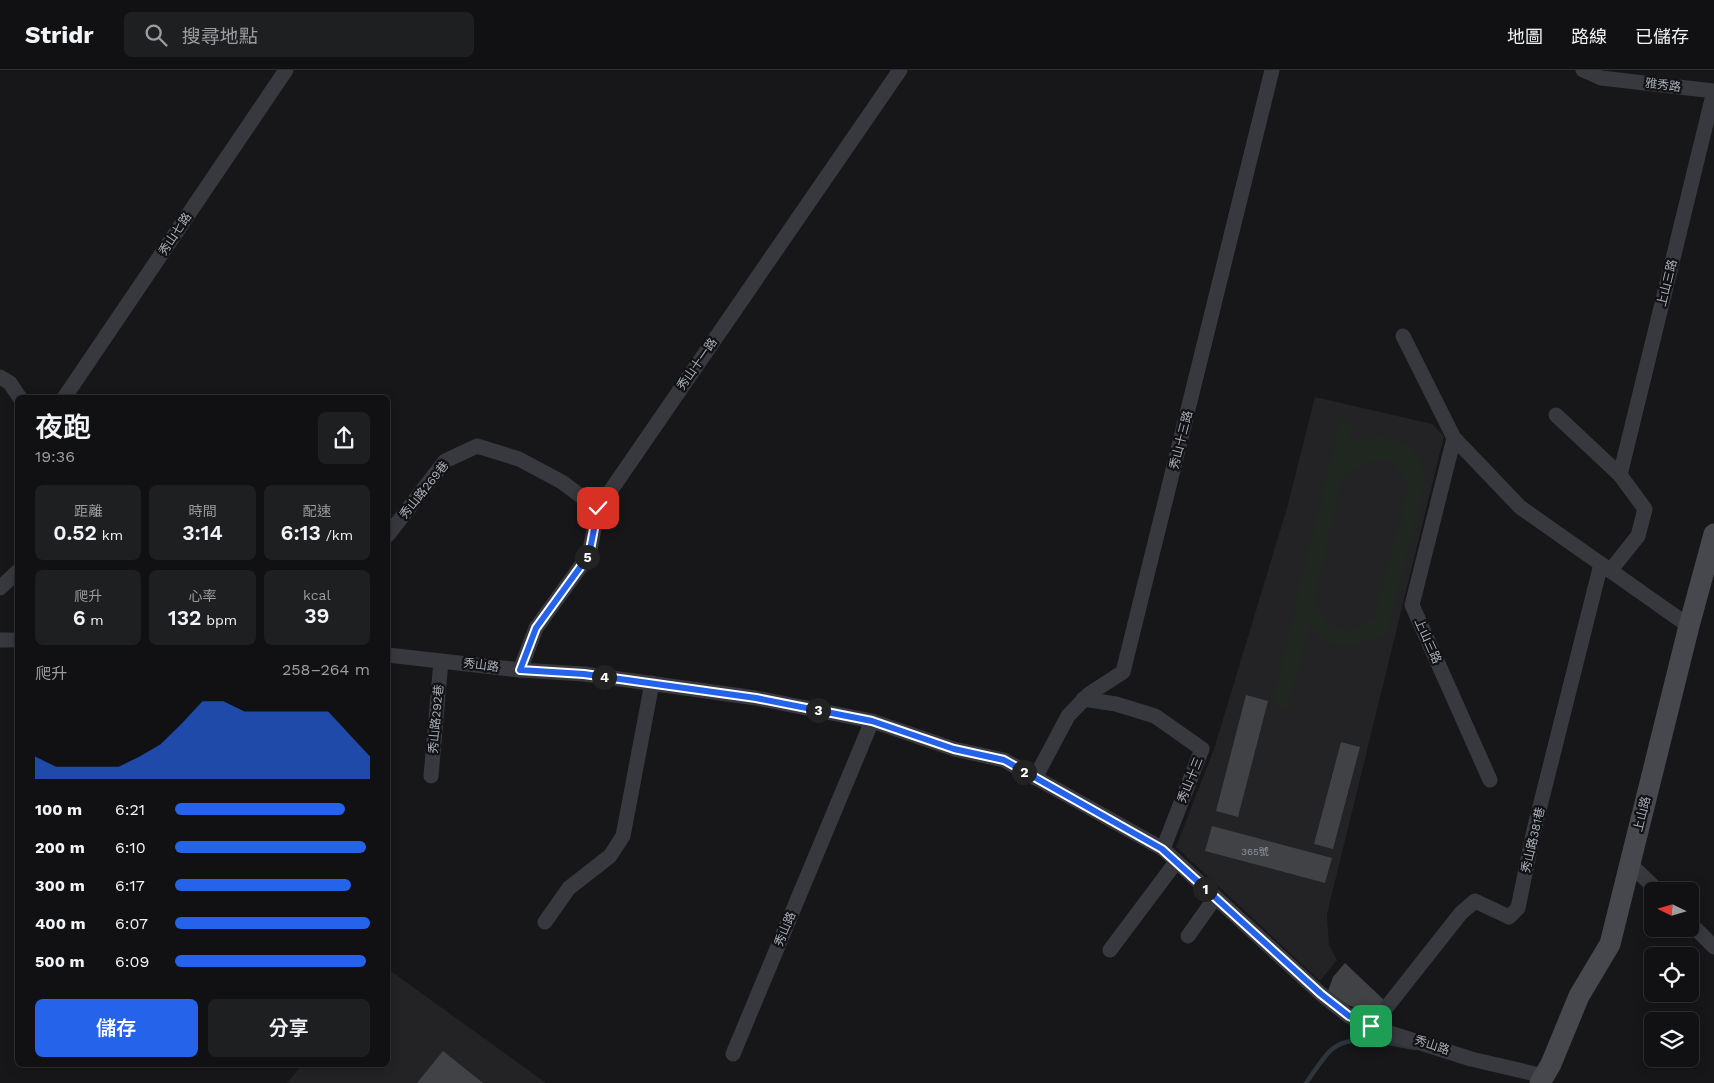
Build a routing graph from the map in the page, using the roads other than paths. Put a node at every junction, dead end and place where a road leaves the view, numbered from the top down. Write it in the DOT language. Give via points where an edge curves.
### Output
graph roads {
  1 [pos="286,70"];
  2 [pos="900,70"];
  3 [pos="1272,70"];
  4 [pos="1583,70"];
  5 [pos="1714,91"];
  6 [pos="1403,336"];
  7 [pos="0,377"];
  8 [pos="18,395"];
  9 [pos="66,395"];
  10 [pos="1556,415"];
  11 [pos="1454,438"];
  12 [pos="1620,474"];
  13 [pos="598,508"];
  14 [pos="390,532"];
  15 [pos="1713,541"];
  16 [pos="1605,567"];
  17 [pos="15,574"];
  18 [pos="0,588"];
  19 [pos="1689,626"];
  20 [pos="0,640"];
  21 [pos="15,640"];
  22 [pos="390,654"];
  23 [pos="441,661"];
  24 [pos="520,670"];
  25 [pos="652,683"];
  26 [pos="1083,699"];
  27 [pos="872,721"];
  28 [pos="431,776"];
  29 [pos="1035,778"];
  30 [pos="1490,780"];
  31 [pos="1162,849"];
  32 [pos="1176,862"];
  33 [pos="1629,863"];
  34 [pos="1649,882"];
  35 [pos="1215,898"];
  36 [pos="545,922"];
  37 [pos="1699,932"];
  38 [pos="1188,936"];
  39 [pos="1714,947"];
  40 [pos="1110,950"];
  41 [pos="1371,1026"];
  42 [pos="733,1054"];
  43 [pos="1542,1079"];
  1 -- 9 [label="street, 秀山七路"];
  2 -- 13 [label="street, 秀山十一路"];
  3 -- 26 [label="street, 秀山十三路" via="1124,672"];
  4 -- 5 [label="street, 雅秀路" via="1601,78"];
  5 -- 12 [label="street, 上山三路"];
  6 -- 11 [label="street"];
  7 -- 8 [label="street" via="10,383"];
  10 -- 12 [label="street"];
  11 -- 16 [label="street" via="1520,507"];
  11 -- 30 [label="street, 上山三路" via="1412,605"];
  12 -- 16 [label="street" via="1645,509 1638,536"];
  13 -- 14 [label="street, 秀山路269巷" via="562,482 519,459 477,446 445,460"];
  13 -- 24 [label="street, 秀山十一路" via="589,555 536,628"];
  15 -- 19 [label="street, 上山路"];
  16 -- 19 [label="street"];
  16 -- 41 [label="street, 秀山路381巷" via="1534,830 1518,908 1508,917 1475,901 1461,913"];
  17 -- 18 [label="street"];
  19 -- 33 [label="street, 上山路"];
  20 -- 21 [label="street"];
  22 -- 23 [label="street, 秀山路"];
  23 -- 24 [label="street, 秀山路"];
  23 -- 28 [label="street, 秀山路292巷"];
  24 -- 25 [label="street, 秀山路"];
  25 -- 27 [label="street, 秀山路" via="756,698"];
  25 -- 36 [label="street" via="624,836 610,856 569,888"];
  26 -- 29 [label="street, 秀山十三路" via="1068,716"];
  26 -- 31 [label="street, 秀山十三" via="1116,704 1155,716 1202,750"];
  27 -- 29 [label="street, 秀山路" via="954,749 1004,760"];
  27 -- 42 [label="street, 秀山路"];
  29 -- 31 [label="street, 秀山路"];
  31 -- 32 [label="street, 秀山路"];
  32 -- 35 [label="street, 秀山路"];
  32 -- 40 [label="street"];
  33 -- 34 [label="street"];
  33 -- 43 [label="street, 上山路" via="1610,944 1579,996"];
  35 -- 38 [label="street"];
  35 -- 41 [label="street, 秀山路" via="1321,994 1349,1016"];
  37 -- 39 [label="street"];
  41 -- 43 [label="street, 秀山路"];
}
